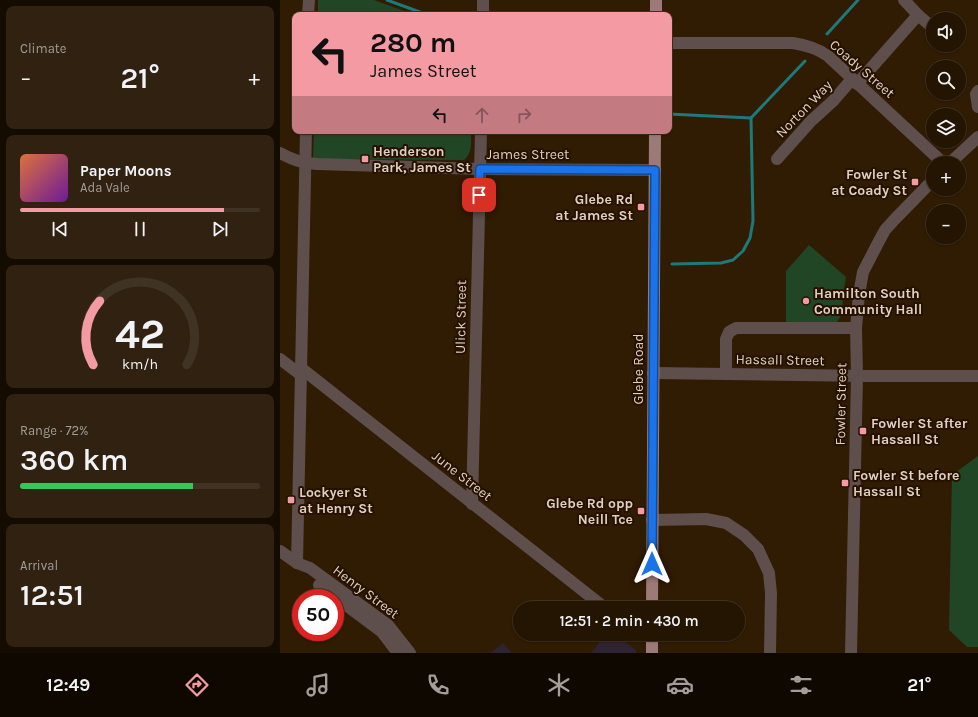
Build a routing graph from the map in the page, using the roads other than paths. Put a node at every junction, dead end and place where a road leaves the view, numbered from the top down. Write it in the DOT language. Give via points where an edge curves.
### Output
graph roads {
  1 [pos="309,0"];
  2 [pos="483,0"];
  3 [pos="656,0"];
  4 [pos="904,0"];
  5 [pos="308,12"];
  6 [pos="483,12"];
  7 [pos="656,12"];
  8 [pos="918,15"];
  9 [pos="926,22"];
  10 [pos="672,43"];
  11 [pos="855,81"];
  12 [pos="978,91"];
  13 [pos="978,107"];
  14 [pos="306,134"];
  15 [pos="480,134"];
  16 [pos="655,134"];
  17 [pos="978,137"];
  18 [pos="280,153"];
  19 [pos="935,156"];
  20 [pos="958,156"];
  21 [pos="777,159"];
  22 [pos="305,163"];
  23 [pos="480,169"];
  24 [pos="655,170"];
  25 [pos="926,187"];
  26 [pos="856,328"];
  27 [pos="280,359"];
  28 [pos="301,372"];
  29 [pos="653,373"];
  30 [pos="726,374"];
  31 [pos="857,376"];
  32 [pos="978,376"];
  33 [pos="472,504"];
  34 [pos="652,520"];
  35 [pos="280,550"];
  36 [pos="297,563"];
  37 [pos="596,601"];
  38 [pos="652,601"];
  39 [pos="652,641"];
  40 [pos="398,653"];
  41 [pos="410,653"];
  42 [pos="652,653"];
  43 [pos="770,653"];
  44 [pos="851,653"];
  1 -- 5 [label="street"];
  2 -- 6 [label="street"];
  3 -- 7 [label="main road"];
  4 -- 8 [label="street"];
  8 -- 9 [label="street"];
  8 -- 11 [label="street, Norton Way"];
  10 -- 11 [label="street, Coady Street" via="804,44 828,56"];
  11 -- 19 [label="street, Coady Street"];
  11 -- 21 [label="street, Norton Way" via="811,121"];
  12 -- 13 [label="street"];
  14 -- 22 [label="street"];
  15 -- 23 [label="street, Ulick Street"];
  16 -- 24 [label="main road, Glebe Road"];
  17 -- 20 [label="street"];
  18 -- 22 [label="street, James Street"];
  22 -- 23 [label="street, James Street"];
  22 -- 28 [label="street"];
  23 -- 24 [label="street, James Street"];
  23 -- 33 [label="street, Ulick Street"];
  24 -- 29 [label="main road, Glebe Road"];
  25 -- 26 [label="street, Fowler Street" via="886,230 871,255 859,294"];
  26 -- 30 [label="street" via="736,328 729,332 726,340"];
  26 -- 31 [label="street, Fowler Street"];
  27 -- 28 [label="street, June Street"];
  28 -- 33 [label="street, June Street"];
  28 -- 36 [label="street"];
  29 -- 30 [label="street, Hassall Street"];
  29 -- 34 [label="main road, Glebe Road"];
  30 -- 31 [label="street, Hassall Street"];
  31 -- 32 [label="street, Hassall Street"];
  31 -- 44 [label="street, Fowler Street"];
  33 -- 37 [label="street, June Street"];
  34 -- 38 [label="main road, Glebe Road"];
  34 -- 43 [label="street" via="706,519 726,523 744,535 758,549 769,573"];
  35 -- 36 [label="street, Henry Street"];
  36 -- 40 [label="street, Henry Street" via="306,575 382,632"];
  36 -- 41 [label="street, Henry Street" via="310,568 388,625"];
  39 -- 42 [label="main road"];
}
